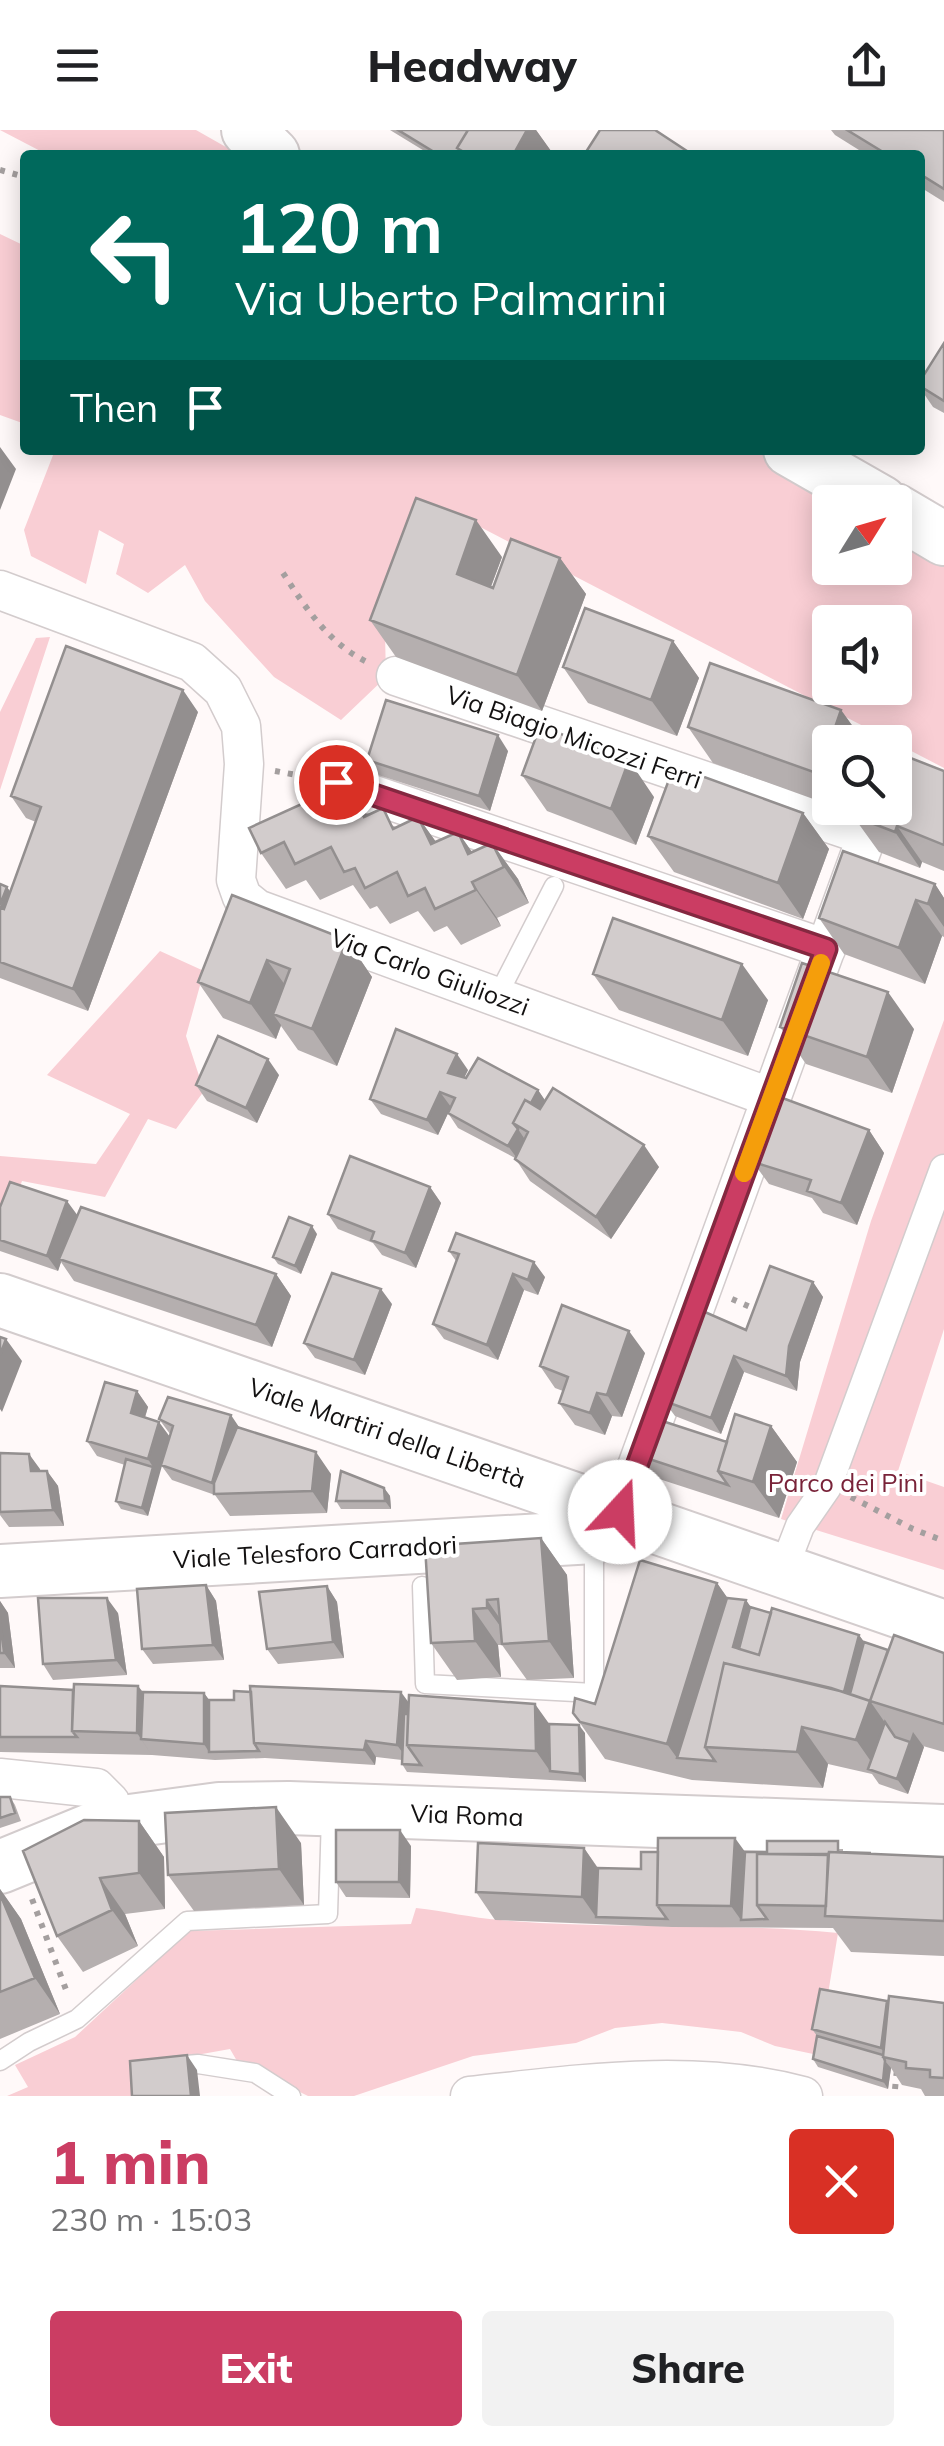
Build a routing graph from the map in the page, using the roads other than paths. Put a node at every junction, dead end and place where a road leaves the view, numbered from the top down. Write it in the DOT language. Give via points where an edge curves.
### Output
graph roads {
  1 [pos="248,130"];
  2 [pos="268,150"];
  3 [pos="799,455"];
  4 [pos="851,485"];
  5 [pos="912,520"];
  6 [pos="944,539"];
  7 [pos="0,590"];
  8 [pos="396,676"];
  9 [pos="317,779"];
  10 [pos="866,837"];
  11 [pos="891,880"];
  12 [pos="554,886"];
  13 [pos="826,949"];
  14 [pos="498,995"];
  15 [pos="772,1098"];
  16 [pos="944,1170"];
  17 [pos="0,1300"];
  18 [pos="502,1472"];
  19 [pos="607,1525"];
  20 [pos="506,1540"];
  21 [pos="783,1570"];
  22 [pos="0,1571"];
  23 [pos="422,1586"];
  24 [pos="944,1626"];
  25 [pos="0,1778"];
  26 [pos="331,1810"];
  27 [pos="115,1823"];
  28 [pos="944,1831"];
  29 [pos="14,1878"];
  30 [pos="0,2060"];
  31 [pos="164,2067"];
  32 [pos="291,2096"];
  33 [pos="470,2096"];
  34 [pos="803,2096"];
  1 -- 2 [label="main road"];
  3 -- 4 [label="main road"];
  5 -- 6 [label="main road"];
  7 -- 14 [label="street, Via Carlo Giuliozzi" via="192,662 223,690 241,726 236,880 242,898 257,910"];
  8 -- 10 [label="street, Via Biagio Micozzi Ferri"];
  9 -- 13 [label="street"];
  10 -- 11 [label="street, Via Biagio Micozzi Ferri"];
  10 -- 13 [label="street"];
  12 -- 14 [label="lane"];
  13 -- 15 [label="street"];
  14 -- 15 [label="street, Via Carlo Giuliozzi"];
  15 -- 19 [label="street"];
  16 -- 21 [label="street" via="827,1487 800,1526"];
  17 -- 18 [label="main road, Viale Martiri della Libertà"];
  18 -- 19 [label="main road, Viale Martiri della Libertà"];
  18 -- 20 [label="main road" via="517,1481 529,1504 525,1523"];
  19 -- 20 [label="main road, Viale Telesforo Carradori"];
  19 -- 21 [label="main road, Viale Martiri della Libertà"];
  19 -- 23 [label="lane" via="594,1693 424,1684"];
  20 -- 22 [label="main road, Viale Telesforo Carradori"];
  21 -- 24 [label="main road, Viale Martiri della Libertà"];
  25 -- 27 [label="street" via="96,1788 110,1802"];
  26 -- 27 [label="main road, Via Roma" via="219,1809"];
  26 -- 28 [label="main road, Via Roma"];
  26 -- 30 [label="lane" via="328,1914 187,1921 77,2019"];
  27 -- 29 [label="main road, Via Roma"];
  31 -- 32 [label="lane" via="198,2064 255,2074"];
  33 -- 34 [label="street" via="610,2081 702,2080"];
}
